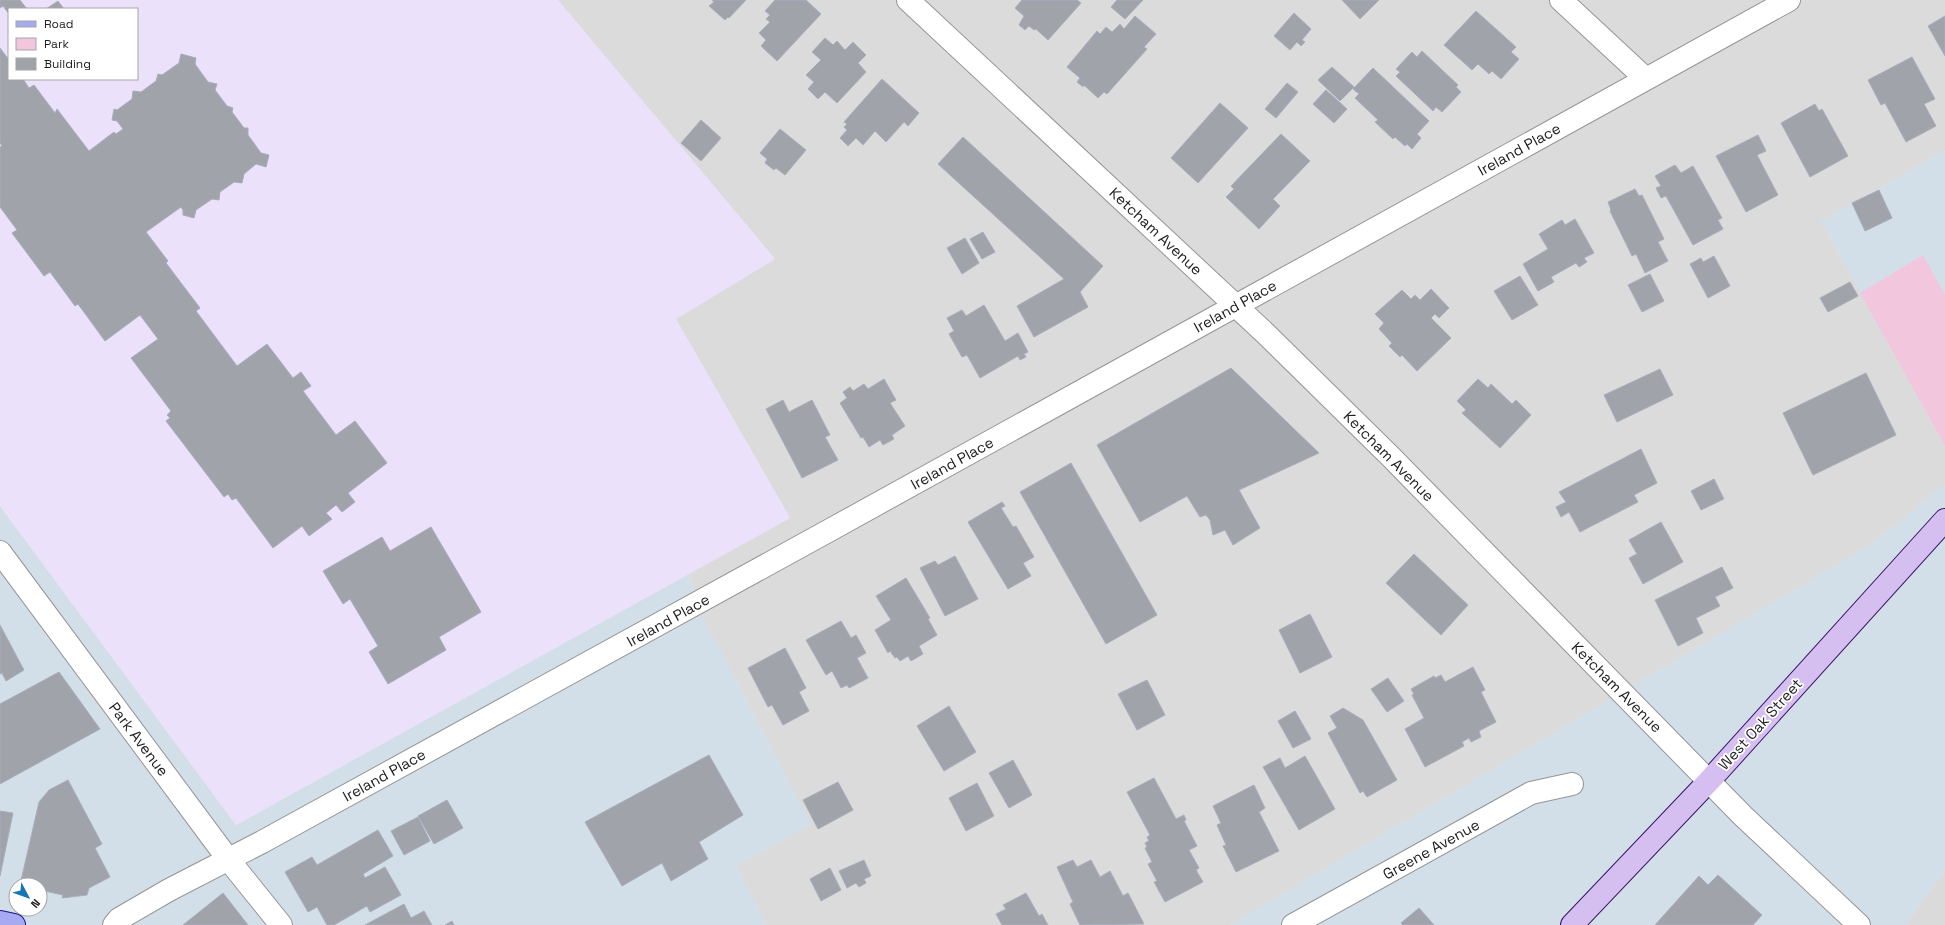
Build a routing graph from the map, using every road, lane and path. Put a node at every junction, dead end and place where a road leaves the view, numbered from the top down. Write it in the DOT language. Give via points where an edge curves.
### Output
graph roads {
  1 [pos="908,0"];
  2 [pos="1561,0"];
  3 [pos="1789,0"];
  4 [pos="1646,79"];
  5 [pos="1236,306"];
  6 [pos="1945,520"];
  7 [pos="0,552"];
  8 [pos="1709,781"];
  9 [pos="1572,784"];
  10 [pos="228,859"];
  11 [pos="1322,919"];
  12 [pos="0,922"];
  13 [pos="14,925"];
  14 [pos="114,925"];
  15 [pos="281,925"];
  16 [pos="1293,925"];
  17 [pos="1572,925"];
  18 [pos="1859,925"];
  1 -- 5 [label="street, Ketcham Avenue"];
  2 -- 4 [label="street"];
  3 -- 4 [label="street, Ireland Place"];
  4 -- 5 [label="street, Ireland Place"];
  5 -- 8 [label="street, Ketcham Avenue" via="1391,457"];
  5 -- 10 [label="street, Ireland Place"];
  6 -- 8 [label="main road, West Oak Street"];
  7 -- 10 [label="street, Park Avenue"];
  8 -- 17 [label="main road, West Oak Street"];
  8 -- 18 [label="street, Ketcham Avenue"];
  9 -- 11 [label="street, Greene Avenue" via="1531,793"];
  10 -- 14 [label="street, Ireland Place" via="125,916"];
  10 -- 15 [label="street, Park Avenue"];
  11 -- 16 [label="street, Greene Avenue"];
  12 -- 13 [label="main road"];
}
